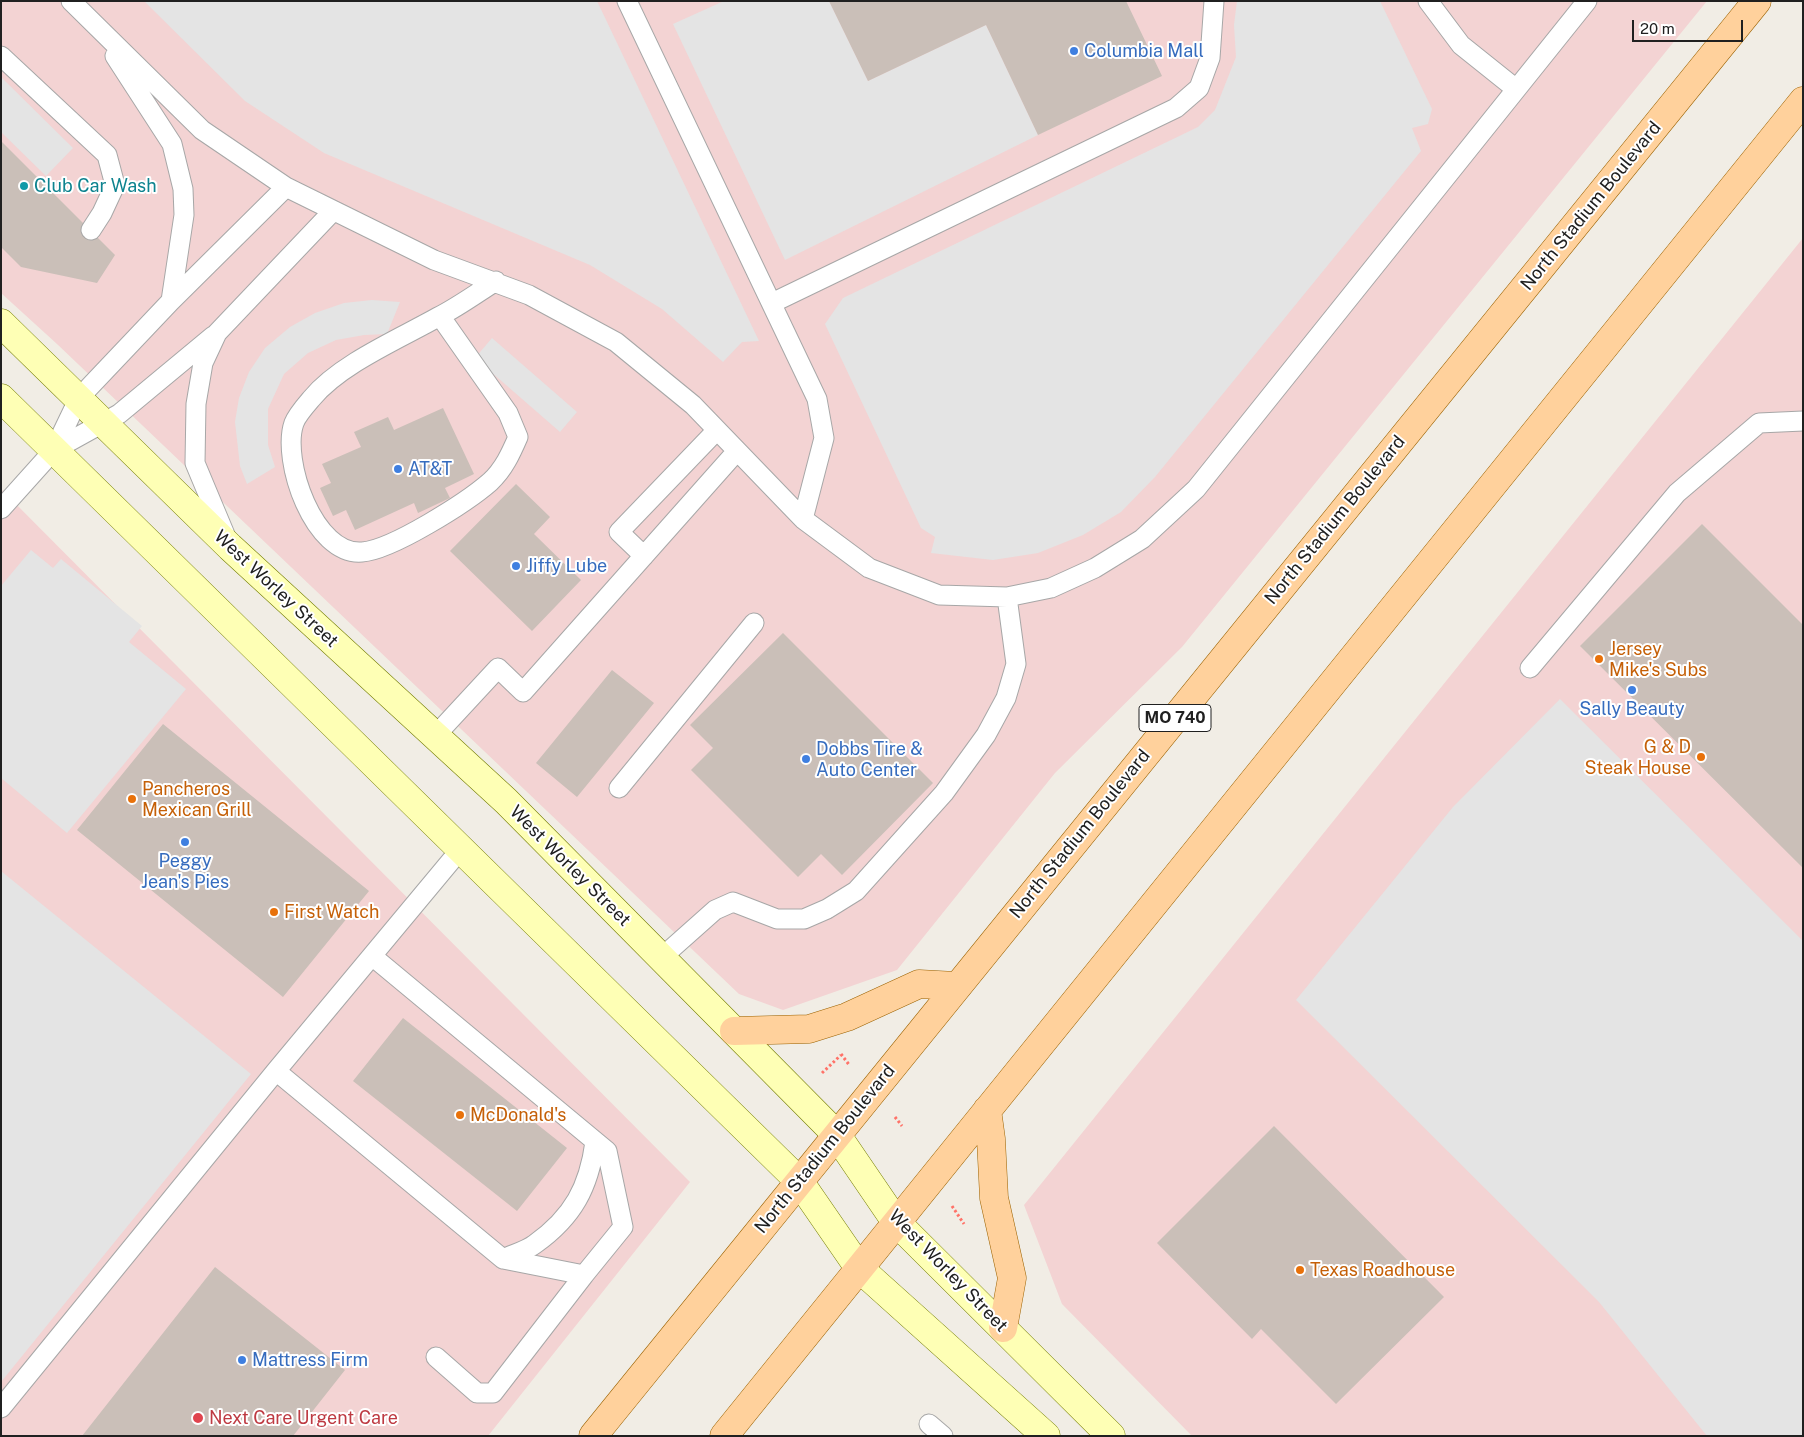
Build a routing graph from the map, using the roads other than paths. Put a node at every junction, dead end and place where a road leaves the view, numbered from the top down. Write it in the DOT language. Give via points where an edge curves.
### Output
graph roads {
  1 [pos="70,1"];
  2 [pos="627,1"];
  3 [pos="1214,1"];
  4 [pos="1428,1"];
  5 [pos="1587,1"];
  6 [pos="1757,1"];
  7 [pos="98,30"];
  8 [pos="1,56"];
  9 [pos="1516,89"];
  10 [pos="1803,101"];
  11 [pos="286,187"];
  12 [pos="333,211"];
  13 [pos="91,230"];
  14 [pos="496,281"];
  15 [pos="171,302"];
  16 [pos="772,303"];
  17 [pos="440,316"];
  18 [pos="1,323"];
  19 [pos="217,333"];
  20 [pos="1,398"];
  21 [pos="79,398"];
  22 [pos="1803,421"];
  23 [pos="104,422"];
  24 [pos="717,430"];
  25 [pos="54,450"];
  26 [pos="737,451"];
  27 [pos="1,509"];
  28 [pos="803,519"];
  29 [pos="230,547"];
  30 [pos="644,556"];
  31 [pos="1006,597"];
  32 [pos="754,622"];
  33 [pos="1530,668"];
  34 [pos="434,736"];
  35 [pos="619,788"];
  36 [pos="460,850"];
  37 [pos="372,956"];
  38 [pos="661,958"];
  39 [pos="956,986"];
  40 [pos="734,1031"];
  41 [pos="276,1071"];
  42 [pos="987,1110"];
  43 [pos="836,1134"];
  44 [pos="595,1142"];
  45 [pos="799,1181"];
  46 [pos="896,1222"];
  47 [pos="503,1259"];
  48 [pos="859,1268"];
  49 [pos="584,1275"];
  50 [pos="1003,1328"];
  51 [pos="436,1358"];
  52 [pos="1,1408"];
  53 [pos="593,1436"];
  54 [pos="724,1436"];
  55 [pos="1046,1436"];
  56 [pos="1111,1436"];
  1 -- 7 [label="lane"];
  2 -- 16 [label="lane"];
  3 -- 16 [label="lane" via="1210,58 1200,88 1176,108"];
  4 -- 9 [label="lane" via="1461,45"];
  5 -- 9 [label="lane"];
  6 -- 39 [label="main road, North Stadium Boulevard / MO 740"];
  7 -- 11 [label="lane" via="202,130"];
  7 -- 15 [label="lane" via="172,144 183,189 184,215"];
  8 -- 13 [label="lane" via="107,155 114,185"];
  9 -- 31 [label="lane" via="1196,489 1142,539 1095,568 1051,588"];
  10 -- 42 [label="main road"];
  11 -- 12 [label="lane"];
  11 -- 15 [label="lane"];
  12 -- 14 [label="lane" via="434,260"];
  12 -- 19 [label="lane"];
  14 -- 17 [label="lane"];
  14 -- 24 [label="lane" via="616,342 693,405"];
  15 -- 21 [label="lane"];
  16 -- 28 [label="lane" via="817,398 824,438"];
  17 -- 17 [label="lane" via="329,380 311,398 294,423 291,456 300,493 316,527 342,548 362,553 393,543 446,514 491,481 510,458 518,437 508,413"];
  18 -- 21 [label="street, West Worley Street"];
  19 -- 23 [label="lane" via="119,414"];
  19 -- 29 [label="lane" via="203,363 196,404 195,462"];
  20 -- 25 [label="street"];
  21 -- 23 [label="street, West Worley Street"];
  21 -- 25 [label="lane"];
  22 -- 33 [label="lane" via="1759,423 1677,493"];
  23 -- 25 [label="lane"];
  23 -- 29 [label="street, West Worley Street"];
  24 -- 26 [label="lane"];
  24 -- 30 [label="lane" via="619,532"];
  25 -- 27 [label="lane"];
  25 -- 36 [label="street"];
  26 -- 28 [label="lane"];
  26 -- 30 [label="lane"];
  28 -- 31 [label="lane" via="869,568 939,596"];
  29 -- 34 [label="street, West Worley Street"];
  30 -- 34 [label="lane" via="523,692 498,668"];
  31 -- 38 [label="lane" via="1016,664 1006,698 986,735 944,793 856,891 804,919 777,919 733,902 715,910"];
  32 -- 35 [label="lane"];
  34 -- 38 [label="street, West Worley Street" via="506,801"];
  36 -- 37 [label="lane"];
  36 -- 45 [label="street"];
  37 -- 41 [label="lane"];
  37 -- 44 [label="lane"];
  38 -- 40 [label="street, West Worley Street"];
  39 -- 40 [label="main road" via="919,984 847,1017 809,1029"];
  39 -- 43 [label="main road, North Stadium Boulevard / MO 740"];
  40 -- 43 [label="street, West Worley Street"];
  41 -- 47 [label="lane"];
  41 -- 52 [label="lane"];
  42 -- 46 [label="main road"];
  42 -- 50 [label="main road" via="994,1198 1012,1278"];
  43 -- 45 [label="main road, North Stadium Boulevard / MO 740"];
  43 -- 46 [label="street, West Worley Street"];
  44 -- 47 [label="lane" via="592,1168 582,1192 561,1221 534,1245"];
  44 -- 49 [label="lane" via="607,1151 623,1227"];
  45 -- 48 [label="street"];
  45 -- 53 [label="main road, North Stadium Boulevard / MO 740"];
  46 -- 48 [label="main road"];
  46 -- 50 [label="street, West Worley Street"];
  47 -- 49 [label="lane"];
  48 -- 54 [label="main road"];
  48 -- 55 [label="street"];
  49 -- 51 [label="lane" via="493,1394 477,1393"];
  50 -- 56 [label="street, West Worley Street"];
}
